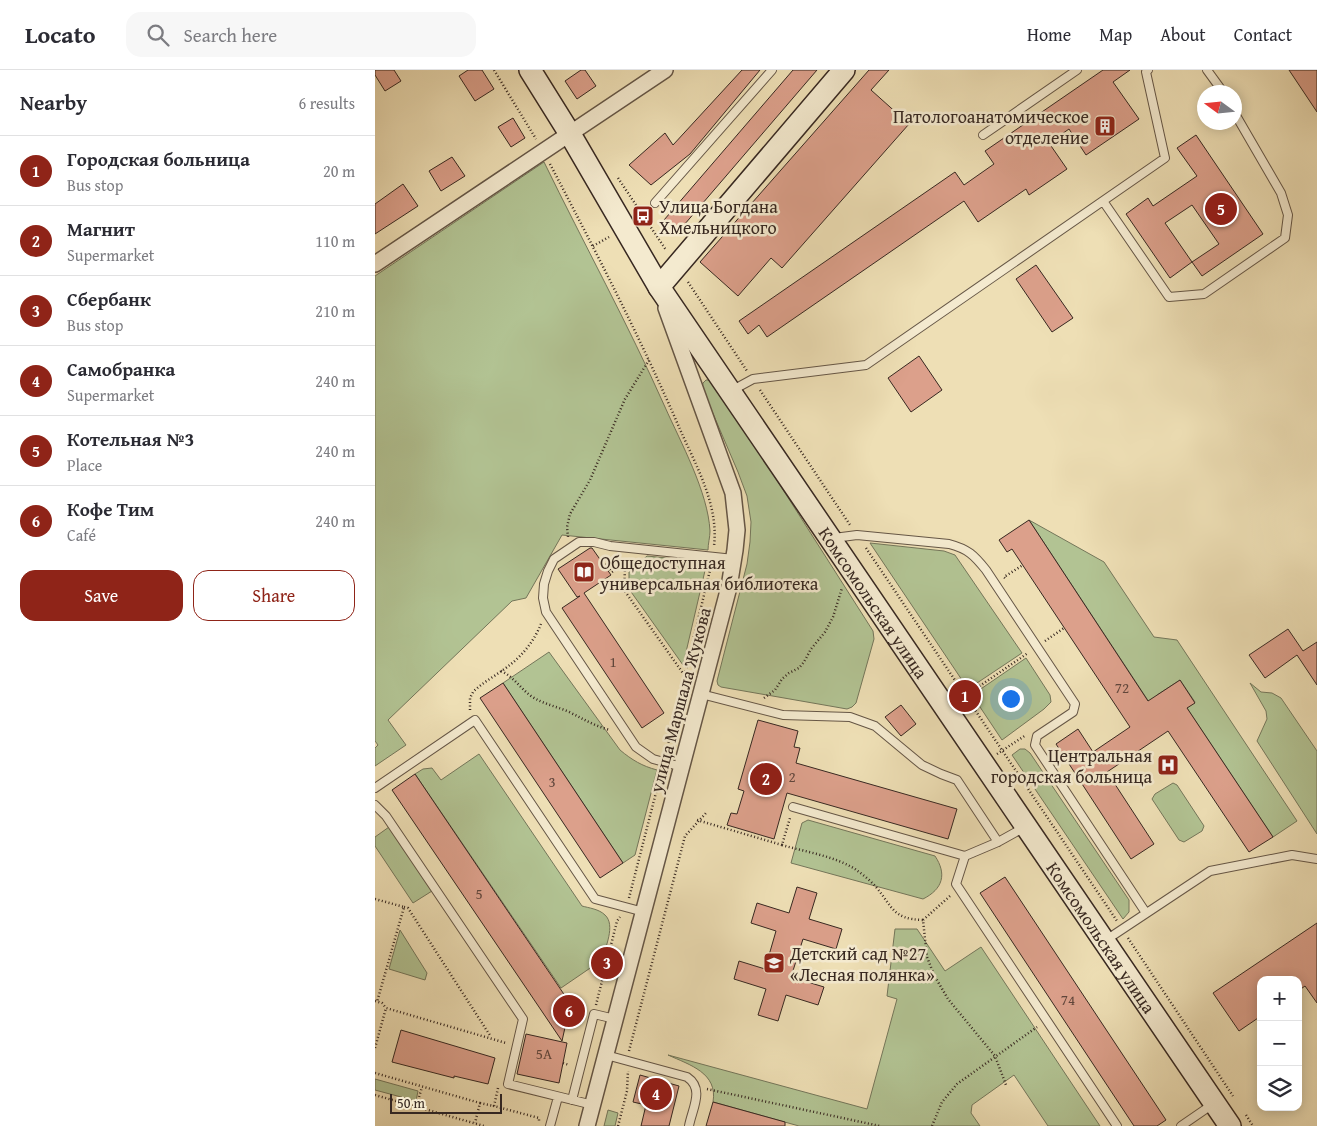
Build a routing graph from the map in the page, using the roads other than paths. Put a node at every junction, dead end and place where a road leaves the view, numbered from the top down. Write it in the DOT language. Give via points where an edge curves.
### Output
graph roads {
  1 [pos="530,70"];
  2 [pos="665,70"];
  3 [pos="773,70"];
  4 [pos="844,70"];
  5 [pos="1077,70"];
  6 [pos="1149,70"];
  7 [pos="1207,70"];
  8 [pos="1218,85"];
  9 [pos="1242,124"];
  10 [pos="570,134"];
  11 [pos="983,135"];
  12 [pos="1103,201"];
  13 [pos="655,203"];
  14 [pos="375,264"];
  15 [pos="659,288"];
  16 [pos="729,392"];
  17 [pos="829,538"];
  18 [pos="734,559"];
  19 [pos="701,694"];
  20 [pos="682,766"];
  21 [pos="375,788"];
  22 [pos="375,806"];
  23 [pos="793,807"];
  24 [pos="1026,827"];
  25 [pos="998,842"];
  26 [pos="965,856"];
  27 [pos="1317,859"];
  28 [pos="644,912"];
  29 [pos="1146,913"];
  30 [pos="1104,941"];
  31 [pos="615,1019"];
  32 [pos="606,1055"];
  33 [pos="558,1097"];
  34 [pos="572,1100"];
  35 [pos="1215,1103"];
  36 [pos="593,1105"];
  37 [pos="1237,1118"];
  38 [pos="550,1126"];
  39 [pos="587,1126"];
  40 [pos="689,1126"];
  41 [pos="1117,1126"];
  42 [pos="1181,1126"];
  1 -- 10 [label="street, Комсомольская улица"];
  2 -- 10 [label="street"];
  3 -- 13 [label="lane"];
  4 -- 15 [label="street"];
  5 -- 11 [label="lane"];
  6 -- 12 [label="lane" via="1146,72 1165,158"];
  7 -- 8 [label="lane"];
  9 -- 12 [label="lane" via="1281,193 1288,215 1285,238 1204,294 1169,297"];
  10 -- 14 [label="street"];
  10 -- 15 [label="street, Комсомольская улица"];
  12 -- 16 [label="lane" via="866,365 753,379"];
  15 -- 16 [label="street, Комсомольская улица"];
  15 -- 18 [label="street, улица Маршала Жукова" via="733,494 737,530"];
  16 -- 17 [label="street, Комсомольская улица"];
  17 -- 24 [label="street, Комсомольская улица"];
  17 -- 29 [label="lane" via="857,535 949,544 971,552 1075,704 1073,712 1037,736 1035,746"];
  18 -- 19 [label="street, улица Маршала Жукова"];
  18 -- 20 [label="lane" via="579,542 554,559 547,571 543,598 546,612 636,747 664,762"];
  19 -- 20 [label="street, улица Маршала Жукова"];
  19 -- 25 [label="lane" via="783,715 850,717 875,726 922,765 957,780"];
  20 -- 28 [label="street, улица Маршала Жукова"];
  21 -- 28 [label="lane" via="475,720 595,899"];
  22 -- 33 [label="lane" via="386,816 523,1019 508,1084"];
  23 -- 26 [label="lane"];
  24 -- 25 [label="lane"];
  24 -- 30 [label="street, Комсомольская улица"];
  25 -- 26 [label="lane"];
  26 -- 41 [label="lane" via="956,884"];
  27 -- 29 [label="lane" via="1293,855 1210,871"];
  28 -- 31 [label="street, улица Маршала Жукова"];
  29 -- 30 [label="lane"];
  30 -- 35 [label="street, Комсомольская улица"];
  31 -- 32 [label="street, улица Маршала Жукова"];
  31 -- 34 [label="lane" via="594,1014"];
  32 -- 36 [label="street, улица Маршала Жукова"];
  32 -- 40 [label="lane" via="693,1081 697,1094"];
  33 -- 34 [label="lane"];
  33 -- 38 [label="lane"];
  34 -- 36 [label="lane"];
  35 -- 37 [label="street, Комсомольская улица"];
  35 -- 42 [label="lane"];
  36 -- 39 [label="street, улица Маршала Жукова"];
}
